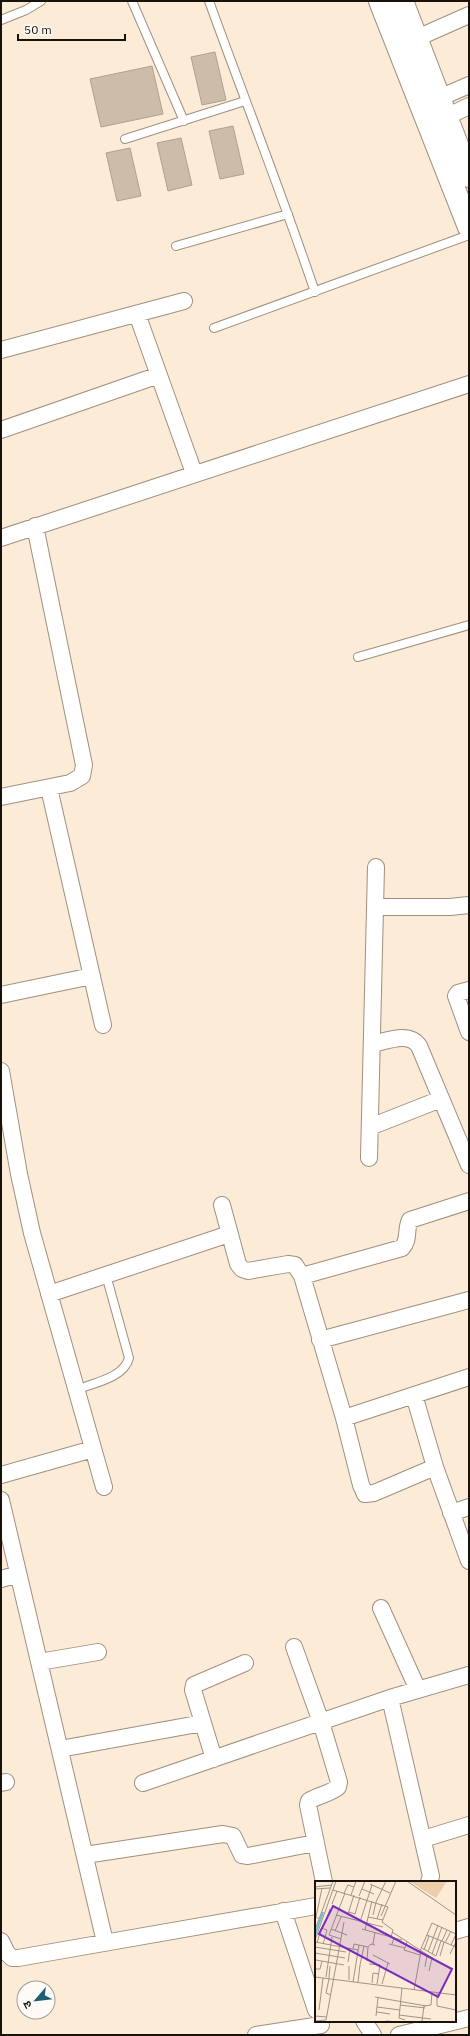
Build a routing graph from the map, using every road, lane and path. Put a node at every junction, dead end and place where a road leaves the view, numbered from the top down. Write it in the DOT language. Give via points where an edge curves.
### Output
graph roads {
  1 [pos="41,1"];
  2 [pos="132,1"];
  3 [pos="209,1"];
  4 [pos="380,1"];
  5 [pos="402,1"];
  6 [pos="469,16"];
  7 [pos="1,20"];
  8 [pos="417,38"];
  9 [pos="469,85"];
  10 [pos="245,101"];
  11 [pos="469,106"];
  12 [pos="443,108"];
  13 [pos="184,121"];
  14 [pos="125,139"];
  15 [pos="469,176"];
  16 [pos="288,214"];
  17 [pos="469,227"];
  18 [pos="469,235"];
  19 [pos="176,246"];
  20 [pos="315,292"];
  21 [pos="184,301"];
  22 [pos="137,314"];
  23 [pos="214,328"];
  24 [pos="1,350"];
  25 [pos="159,375"];
  26 [pos="469,384"];
  27 [pos="1,430"];
  28 [pos="194,473"];
  29 [pos="35,526"];
  30 [pos="1,538"];
  31 [pos="469,625"];
  32 [pos="358,657"];
  33 [pos="49,788"];
  34 [pos="1,797"];
  35 [pos="376,867"];
  36 [pos="469,905"];
  37 [pos="375,907"];
  38 [pos="92,976"];
  39 [pos="469,990"];
  40 [pos="1,995"];
  41 [pos="103,1025"];
  42 [pos="469,1032"];
  43 [pos="372,1044"];
  44 [pos="1,1071"];
  45 [pos="441,1099"];
  46 [pos="370,1127"];
  47 [pos="6,1132"];
  48 [pos="369,1158"];
  49 [pos="469,1165"];
  50 [pos="469,1201"];
  51 [pos="222,1205"];
  52 [pos="229,1234"];
  53 [pos="106,1275"];
  54 [pos="302,1276"];
  55 [pos="49,1294"];
  56 [pos="469,1300"];
  57 [pos="320,1340"];
  58 [pos="468,1380"];
  59 [pos="76,1390"];
  60 [pos="414,1395"];
  61 [pos="344,1418"];
  62 [pos="93,1449"];
  63 [pos="435,1467"];
  64 [pos="1,1475"];
  65 [pos="104,1487"];
  66 [pos="1,1500"];
  67 [pos="469,1507"];
  68 [pos="451,1513"];
  69 [pos="469,1561"];
  70 [pos="18,1574"];
  71 [pos="1,1579"];
  72 [pos="381,1608"];
  73 [pos="294,1647"];
  74 [pos="98,1652"];
  75 [pos="39,1662"];
  76 [pos="245,1663"];
  77 [pos="469,1675"];
  78 [pos="418,1690"];
  79 [pos="390,1698"];
  80 [pos="321,1722"];
  81 [pos="203,1723"];
  82 [pos="60,1749"];
  83 [pos="214,1759"];
  84 [pos="143,1783"];
  85 [pos="469,1825"];
  86 [pos="423,1839"];
  87 [pos="315,1843"];
  88 [pos="84,1855"];
  89 [pos="324,1881"];
  90 [pos="430,1881"];
  91 [pos="315,1906"];
  92 [pos="283,1911"];
  93 [pos="469,1928"];
  94 [pos="456,1931"];
  95 [pos="1,1941"];
  96 [pos="105,1942"];
  97 [pos="315,2008"];
  98 [pos="469,2018"];
  99 [pos="456,2021"];
  100 [pos="365,2022"];
  101 [pos="453,2022"];
  102 [pos="320,2023"];
  103 [pos="256,2035"];
  104 [pos="373,2035"];
  105 [pos="400,2035"];
  1 -- 7 [label="lane"];
  2 -- 13 [label="lane"];
  3 -- 10 [label="lane"];
  4 -- 17 [label="highway"];
  5 -- 8 [label="highway"];
  6 -- 8 [label="street"];
  8 -- 12 [label="highway"];
  9 -- 12 [label="street"];
  10 -- 13 [label="lane"];
  10 -- 16 [label="lane"];
  11 -- 12 [label="street"];
  12 -- 15 [label="highway"];
  13 -- 14 [label="lane"];
  16 -- 19 [label="lane"];
  16 -- 20 [label="lane"];
  18 -- 20 [label="lane"];
  20 -- 23 [label="lane"];
  21 -- 22 [label="street"];
  22 -- 24 [label="street"];
  22 -- 25 [label="street"];
  25 -- 27 [label="street"];
  25 -- 28 [label="street"];
  26 -- 28 [label="street"];
  28 -- 29 [label="street"];
  29 -- 30 [label="street"];
  29 -- 33 [label="street" via="84,765 82,776 70,783"];
  31 -- 32 [label="lane"];
  33 -- 34 [label="street"];
  33 -- 38 [label="street"];
  35 -- 37 [label="street"];
  36 -- 37 [label="street"];
  37 -- 43 [label="street"];
  38 -- 40 [label="street"];
  38 -- 41 [label="street"];
  39 -- 42 [label="street" via="456,996"];
  43 -- 45 [label="street" via="408,1037 415,1039"];
  43 -- 46 [label="street"];
  44 -- 47 [label="street"];
  45 -- 46 [label="street"];
  45 -- 49 [label="street"];
  46 -- 48 [label="street"];
  47 -- 55 [label="street"];
  50 -- 54 [label="street" via="410,1220 407,1225 408,1238 402,1248"];
  51 -- 52 [label="street"];
  52 -- 53 [label="street"];
  52 -- 54 [label="street" via="238,1264 242,1269 248,1271 288,1264 295,1265"];
  53 -- 55 [label="street"];
  53 -- 59 [label="lane" via="129,1358 127,1366 119,1373"];
  54 -- 57 [label="street"];
  55 -- 59 [label="street"];
  56 -- 57 [label="street"];
  57 -- 61 [label="street"];
  58 -- 60 [label="street"];
  59 -- 62 [label="street"];
  60 -- 61 [label="street"];
  60 -- 63 [label="street"];
  61 -- 63 [label="street" via="361,1485 366,1494"];
  62 -- 64 [label="street"];
  62 -- 65 [label="street"];
  63 -- 68 [label="street"];
  66 -- 70 [label="street"];
  67 -- 68 [label="street"];
  68 -- 69 [label="street"];
  70 -- 71 [label="street"];
  70 -- 75 [label="street"];
  72 -- 78 [label="street"];
  73 -- 80 [label="street"];
  74 -- 75 [label="street"];
  75 -- 82 [label="street"];
  76 -- 81 [label="street" via="194,1685 193,1690"];
  77 -- 78 [label="street"];
  78 -- 79 [label="street"];
  79 -- 80 [label="street"];
  79 -- 86 [label="street"];
  80 -- 83 [label="street"];
  80 -- 87 [label="street" via="339,1782 338,1787 309,1801"];
  81 -- 82 [label="street"];
  81 -- 83 [label="street"];
  82 -- 88 [label="street"];
  83 -- 84 [label="street"];
  85 -- 86 [label="street"];
  86 -- 90 [label="street"];
  87 -- 88 [label="street" via="248,1856 242,1855 233,1836 223,1834"];
  87 -- 89 [label="street"];
  88 -- 96 [label="street"];
  91 -- 92 [label="street"];
  92 -- 96 [label="street"];
  92 -- 97 [label="street"];
  93 -- 94 [label="street"];
  95 -- 96 [label="street" via="12,1958"];
  98 -- 99 [label="street"];
  100 -- 104 [label="street"];
  101 -- 105 [label="street"];
  102 -- 103 [label="street"];
}
